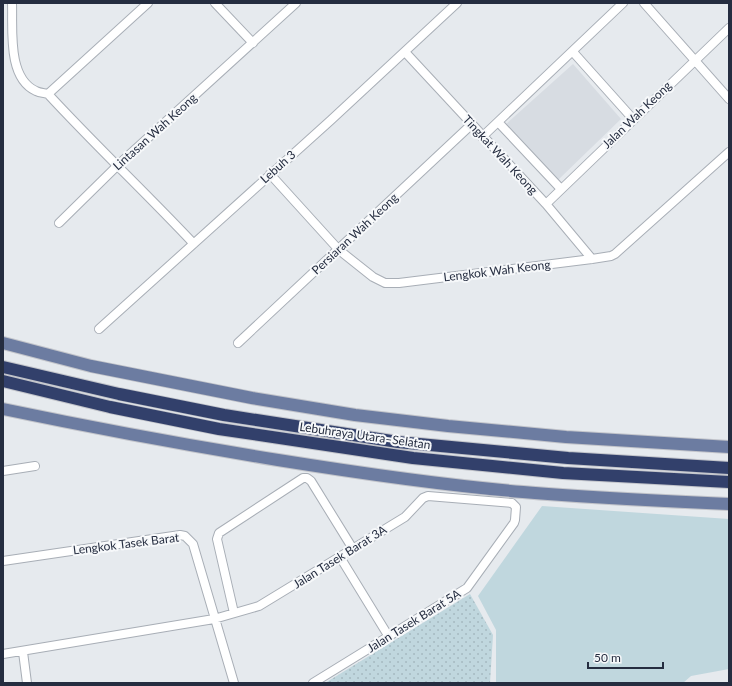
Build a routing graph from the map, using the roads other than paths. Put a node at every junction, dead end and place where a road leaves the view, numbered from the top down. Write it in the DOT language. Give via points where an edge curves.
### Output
graph roads {
  1 [pos="12,3"];
  2 [pos="148,3"];
  3 [pos="215,3"];
  4 [pos="296,3"];
  5 [pos="457,3"];
  6 [pos="623,3"];
  7 [pos="644,3"];
  8 [pos="729,28"];
  9 [pos="253,43"];
  10 [pos="405,52"];
  11 [pos="573,52"];
  12 [pos="695,60"];
  13 [pos="48,94"];
  14 [pos="728,96"];
  15 [pos="633,119"];
  16 [pos="498,122"];
  17 [pos="472,124"];
  18 [pos="482,137"];
  19 [pos="729,152"];
  20 [pos="117,166"];
  21 [pos="270,174"];
  22 [pos="561,189"];
  23 [pos="546,204"];
  24 [pos="59,223"];
  25 [pos="194,243"];
  26 [pos="339,250"];
  27 [pos="592,259"];
  28 [pos="99,329"];
  29 [pos="3,343"];
  30 [pos="238,343"];
  31 [pos="3,367"];
  32 [pos="3,381"];
  33 [pos="3,409"];
  34 [pos="729,447"];
  35 [pos="35,466"];
  36 [pos="729,468"];
  37 [pos="3,471"];
  38 [pos="729,482"];
  39 [pos="462,498"];
  40 [pos="729,504"];
  41 [pos="352,549"];
  42 [pos="340,557"];
  43 [pos="3,561"];
  44 [pos="234,613"];
  45 [pos="214,619"];
  46 [pos="389,637"];
  47 [pos="22,652"];
  48 [pos="3,654"];
  49 [pos="27,683"];
  50 [pos="234,683"];
  51 [pos="313,683"];
  1 -- 13 [label="street" via="14,53 19,73 29,86"];
  2 -- 13 [label="street"];
  3 -- 9 [label="street"];
  4 -- 9 [label="street, Lintasan Wah Keong"];
  5 -- 10 [label="street, Lebuh 3"];
  6 -- 11 [label="street"];
  7 -- 12 [label="street"];
  8 -- 12 [label="street, Jalan Wah Keong"];
  9 -- 20 [label="street, Lintasan Wah Keong"];
  10 -- 17 [label="street, Tingkat Wah Keong"];
  10 -- 21 [label="street, Lebuh 3"];
  11 -- 15 [label="street"];
  11 -- 16 [label="street"];
  12 -- 14 [label="street"];
  12 -- 15 [label="street, Jalan Wah Keong"];
  13 -- 20 [label="street"];
  15 -- 22 [label="street, Jalan Wah Keong"];
  16 -- 18 [label="street"];
  16 -- 22 [label="street, Tingkat Wah Keong"];
  17 -- 18 [label="street, Tingkat Wah Keong"];
  17 -- 26 [label="street, Persiaran Wah Keong"];
  18 -- 23 [label="street, Tingkat Wah Keong"];
  19 -- 27 [label="street, Lengkok Wah Keong" via="615,254"];
  20 -- 24 [label="street, Lintasan Wah Keong"];
  20 -- 25 [label="street"];
  21 -- 25 [label="street, Lebuh 3"];
  21 -- 26 [label="street, Lengkok Wah Keong"];
  22 -- 23 [label="street, Jalan Wah Keong"];
  23 -- 27 [label="street, Tingkat Wah Keong"];
  25 -- 28 [label="street, Lebuh 3"];
  26 -- 27 [label="street, Lengkok Wah Keong" via="373,278 385,283 399,284"];
  26 -- 30 [label="street, Persiaran Wah Keong"];
  29 -- 34 [label="main road" via="91,366 252,398 356,415 566,437"];
  31 -- 36 [label="highway, Lebuhraya Utara–Selatan" via="119,394 217,413 398,442 568,458"];
  32 -- 38 [label="highway, Lebuhraya Utara–Selatan" via="219,429 413,458 563,473"];
  33 -- 40 [label="main road" via="68,423 361,473 522,492"];
  35 -- 37 [label="street"];
  39 -- 41 [label="street, Jalan Tasek Barat 3A" via="423,498 405,517"];
  39 -- 46 [label="street, Jalan Tasek Barat 5A" via="512,503 516,507 515,520 467,588"];
  41 -- 42 [label="street, Jalan Tasek Barat 3A"];
  41 -- 44 [label="street" via="311,481 303,478 219,533 217,539"];
  42 -- 44 [label="street, Jalan Tasek Barat 3A" via="264,603"];
  42 -- 46 [label="street"];
  43 -- 45 [label="street, Lengkok Tasek Barat" via="180,535 193,544"];
  44 -- 45 [label="street, Jalan Tasek Barat 3A"];
  45 -- 47 [label="street, Jalan Tasek Barat 3A"];
  45 -- 50 [label="street, Lengkok Tasek Barat"];
  46 -- 51 [label="street, Jalan Tasek Barat 5A"];
  47 -- 48 [label="street, Jalan Tasek Barat 3A"];
  47 -- 49 [label="street"];
}
